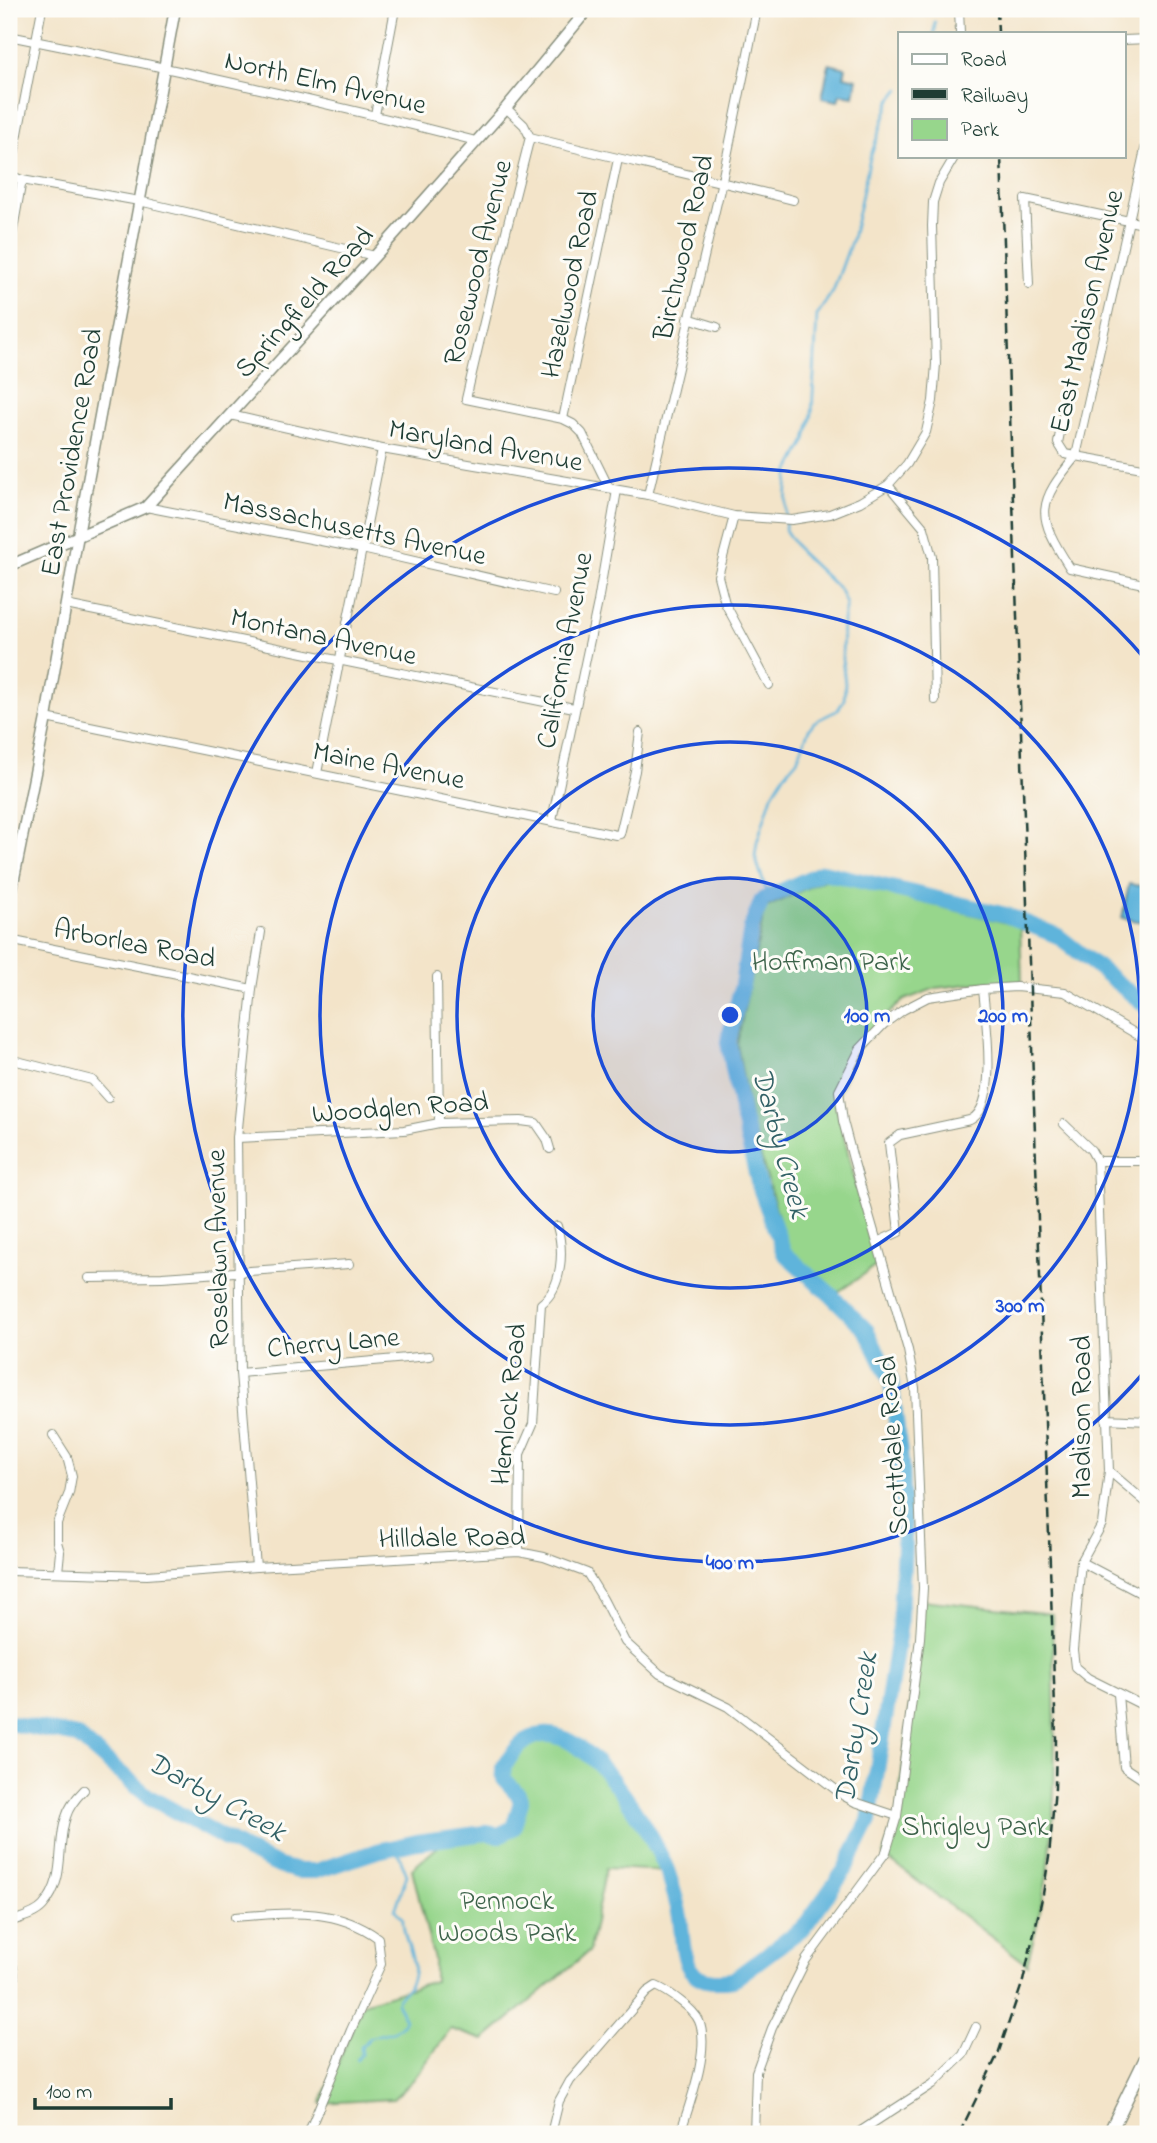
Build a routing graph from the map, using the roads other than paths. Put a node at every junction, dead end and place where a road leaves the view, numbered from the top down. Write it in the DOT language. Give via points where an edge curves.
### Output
graph roads {
  1 [pos="42,9"];
  2 [pos="175,9"];
  3 [pos="395,9"];
  4 [pos="588,9"];
  5 [pos="757,9"];
  6 [pos="959,9"];
  7 [pos="960,32"];
  8 [pos="9,36"];
  9 [pos="1148,39"];
  10 [pos="1126,40"];
  11 [pos="36,41"];
  12 [pos="164,67"];
  13 [pos="506,108"];
  14 [pos="375,115"];
  15 [pos="1148,136"];
  16 [pos="530,137"];
  17 [pos="476,141"];
  18 [pos="954,158"];
  19 [pos="618,159"];
  20 [pos="10,175"];
  21 [pos="22,180"];
  22 [pos="722,181"];
  23 [pos="793,200"];
  24 [pos="139,201"];
  25 [pos="1128,221"];
  26 [pos="1148,225"];
  27 [pos="9,251"];
  28 [pos="374,256"];
  29 [pos="1029,284"];
  30 [pos="688,318"];
  31 [pos="717,327"];
  32 [pos="1067,396"];
  33 [pos="230,415"];
  34 [pos="563,419"];
  35 [pos="382,449"];
  36 [pos="1076,456"];
  37 [pos="1148,469"];
  38 [pos="888,485"];
  39 [pos="613,489"];
  40 [pos="648,495"];
  41 [pos="146,507"];
  42 [pos="734,516"];
  43 [pos="78,536"];
  44 [pos="362,549"];
  45 [pos="9,566"];
  46 [pos="1148,586"];
  47 [pos="554,593"];
  48 [pos="66,605"];
  49 [pos="339,661"];
  50 [pos="769,685"];
  51 [pos="935,700"];
  52 [pos="574,708"];
  53 [pos="46,718"];
  54 [pos="640,732"];
  55 [pos="317,773"];
  56 [pos="552,820"];
  57 [pos="9,903"];
  58 [pos="261,932"];
  59 [pos="9,940"];
  60 [pos="437,977"];
  61 [pos="252,989"];
  62 [pos="983,989"];
  63 [pos="1148,1041"];
  64 [pos="9,1059"];
  65 [pos="108,1098"];
  66 [pos="439,1123"];
  67 [pos="1064,1124"];
  68 [pos="237,1138"];
  69 [pos="550,1149"];
  70 [pos="1097,1161"];
  71 [pos="1148,1161"];
  72 [pos="557,1226"];
  73 [pos="877,1242"];
  74 [pos="349,1264"];
  75 [pos="239,1271"];
  76 [pos="89,1278"];
  77 [pos="429,1356"];
  78 [pos="240,1373"];
  79 [pos="1106,1419"];
  80 [pos="1148,1422"];
  81 [pos="52,1435"];
  82 [pos="1109,1471"];
  83 [pos="1148,1504"];
  84 [pos="519,1552"];
  85 [pos="1081,1562"];
  86 [pos="256,1566"];
  87 [pos="9,1571"];
  88 [pos="58,1572"];
  89 [pos="1148,1597"];
  90 [pos="1118,1694"];
  91 [pos="1148,1707"];
  92 [pos="1148,1783"];
  93 [pos="84,1790"];
  94 [pos="893,1815"];
  95 [pos="235,1917"];
  96 [pos="9,1922"];
  97 [pos="9,1956"];
  98 [pos="9,2003"];
  99 [pos="976,2027"];
  100 [pos="1146,2063"];
  101 [pos="9,2132"];
  102 [pos="15,2134"];
  103 [pos="308,2134"];
  104 [pos="551,2134"];
  105 [pos="680,2134"];
  106 [pos="754,2134"];
  107 [pos="856,2134"];
  108 [pos="1109,2134"];
  1 -- 11 [label="street"];
  2 -- 12 [label="street, East Providence Road"];
  3 -- 14 [label="street"];
  4 -- 13 [label="street, Springfield Road"];
  5 -- 22 [label="street, Birchwood Road"];
  6 -- 7 [label="street"];
  8 -- 11 [label="street, North Elm Avenue"];
  9 -- 10 [label="street"];
  11 -- 12 [label="street, North Elm Avenue"];
  11 -- 20 [label="street"];
  12 -- 14 [label="street, North Elm Avenue"];
  12 -- 24 [label="street, East Providence Road"];
  13 -- 16 [label="street"];
  13 -- 17 [label="street, Springfield Road"];
  14 -- 17 [label="street, North Elm Avenue"];
  15 -- 25 [label="street, East Madison Avenue"];
  16 -- 19 [label="street"];
  16 -- 34 [label="street, Rosewood Avenue" via="466,399"];
  17 -- 28 [label="street, Springfield Road"];
  18 -- 38 [label="street, Maryland Avenue" via="933,202 933,401 926,432"];
  19 -- 22 [label="street"];
  19 -- 34 [label="street, Hazelwood Road"];
  20 -- 21 [label="street"];
  21 -- 24 [label="street"];
  21 -- 27 [label="street"];
  22 -- 23 [label="street"];
  22 -- 30 [label="street, Birchwood Road"];
  24 -- 28 [label="street"];
  24 -- 43 [label="street, East Providence Road"];
  25 -- 26 [label="street"];
  25 -- 29 [label="street" via="1025,199"];
  25 -- 36 [label="street, East Madison Avenue"];
  28 -- 33 [label="street, Springfield Road"];
  30 -- 31 [label="street"];
  30 -- 40 [label="street, Birchwood Road"];
  32 -- 36 [label="street" via="1058,443 1065,454"];
  33 -- 35 [label="street, Maryland Avenue"];
  33 -- 41 [label="street, Springfield Road"];
  34 -- 39 [label="street" via="582,433"];
  35 -- 39 [label="street, Maryland Avenue"];
  35 -- 44 [label="street"];
  36 -- 37 [label="street"];
  36 -- 46 [label="street" via="1046,499 1054,544 1070,568"];
  38 -- 42 [label="street, Maryland Avenue" via="830,514 792,520"];
  38 -- 51 [label="street" via="924,528 929,542"];
  39 -- 40 [label="street, Maryland Avenue"];
  39 -- 52 [label="street, California Avenue" via="597,602"];
  40 -- 42 [label="street, Maryland Avenue"];
  41 -- 43 [label="street, Springfield Road"];
  41 -- 44 [label="street, Massachusetts Avenue"];
  42 -- 50 [label="street" via="718,576 725,603"];
  43 -- 45 [label="street, Springfield Road"];
  43 -- 48 [label="street, East Providence Road"];
  44 -- 47 [label="street, Massachusetts Avenue"];
  44 -- 49 [label="street"];
  48 -- 49 [label="street, Montana Avenue"];
  48 -- 53 [label="street, East Providence Road"];
  49 -- 52 [label="street, Montana Avenue"];
  49 -- 55 [label="street"];
  52 -- 56 [label="street, California Avenue"];
  53 -- 55 [label="street, Maine Avenue"];
  53 -- 57 [label="street, East Providence Road"];
  54 -- 56 [label="street, Maine Avenue" via="621,834"];
  55 -- 56 [label="street, Maine Avenue"];
  58 -- 61 [label="street, Roselawn Avenue"];
  59 -- 61 [label="street, Arborlea Road"];
  60 -- 66 [label="street"];
  61 -- 68 [label="street, Roselawn Avenue"];
  62 -- 63 [label="street, Scottdale Road" via="1065,992"];
  62 -- 73 [label="street" via="989,1049 983,1104 975,1117 900,1135 889,1143 899,1232"];
  62 -- 73 [label="street, Scottdale Road" via="928,997 903,1010 860,1049 839,1091"];
  64 -- 65 [label="street" via="92,1080"];
  66 -- 68 [label="street, Woodglen Road" via="404,1130"];
  66 -- 69 [label="street, Woodglen Road" via="536,1123"];
  67 -- 70 [label="street"];
  68 -- 75 [label="street, Roselawn Avenue"];
  70 -- 71 [label="street"];
  70 -- 79 [label="street, Madison Road"];
  72 -- 84 [label="street, Hemlock Road" via="559,1274 550,1297 541,1304 533,1424 520,1454"];
  73 -- 94 [label="street, Scottdale Road" via="915,1388 923,1588 918,1661"];
  74 -- 75 [label="street"];
  75 -- 76 [label="street"];
  75 -- 78 [label="street, Roselawn Avenue"];
  77 -- 78 [label="street, Cherry Lane"];
  78 -- 86 [label="street, Roselawn Avenue"];
  79 -- 80 [label="street"];
  79 -- 82 [label="street, Madison Road"];
  81 -- 88 [label="street" via="67,1457 72,1476 57,1523"];
  82 -- 83 [label="street"];
  82 -- 85 [label="street, Madison Road" via="1102,1524"];
  84 -- 86 [label="street, Hilldale Road"];
  84 -- 94 [label="street, Hilldale Road" via="587,1573 625,1642 660,1674 728,1707 844,1796"];
  85 -- 89 [label="street"];
  85 -- 90 [label="street, Madison Road" via="1075,1667"];
  86 -- 88 [label="street, Hilldale Road" via="147,1575"];
  87 -- 88 [label="street, Hilldale Road"];
  90 -- 91 [label="street"];
  90 -- 92 [label="street" via="1124,1768"];
  93 -- 96 [label="street" via="65,1819 56,1882 43,1906"];
  94 -- 106 [label="street, Scottdale Road" via="886,1852 806,1960 772,2028 756,2072"];
  95 -- 103 [label="street" via="325,1914 363,1927 378,1938 381,1965"];
  97 -- 98 [label="street" via="15,1980"];
  99 -- 107 [label="street" via="963,2056 933,2084"];
  100 -- 108 [label="main road"];
  101 -- 102 [label="main road"];
  104 -- 105 [label="street" via="559,2101 570,2081 656,1986 698,2017 703,2033"];
}
